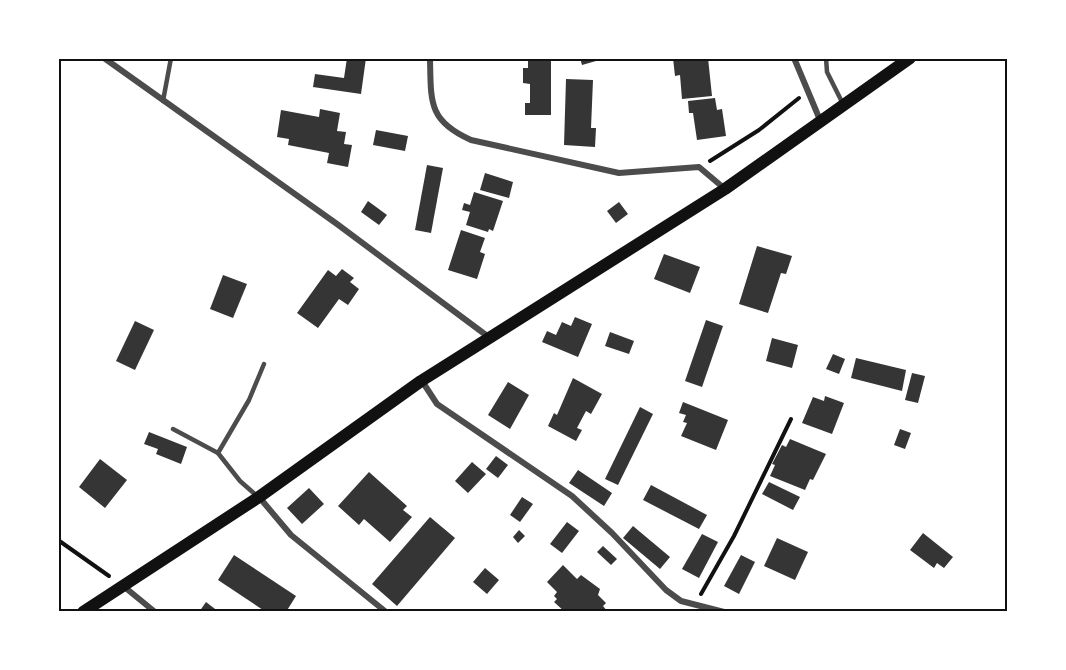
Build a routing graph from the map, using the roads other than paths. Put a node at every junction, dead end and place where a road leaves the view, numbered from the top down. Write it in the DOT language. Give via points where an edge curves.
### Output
graph roads {
  1 [pos="105,58"];
  2 [pos="171,58"];
  3 [pos="430,58"];
  4 [pos="794,58"];
  5 [pos="826,58"];
  6 [pos="910,58"];
  7 [pos="163,100"];
  8 [pos="843,105"];
  9 [pos="820,120"];
  10 [pos="725,189"];
  11 [pos="490,338"];
  12 [pos="264,364"];
  13 [pos="422,381"];
  14 [pos="172,429"];
  15 [pos="218,453"];
  16 [pos="259,497"];
  17 [pos="122,585"];
  18 [pos="83,612"];
  19 [pos="155,612"];
  20 [pos="386,612"];
  21 [pos="724,612"];
  1 -- 7 [label="street"];
  2 -- 7 [label="lane"];
  3 -- 10 [label="street" via="436,117 451,131 471,140 619,173 699,167"];
  4 -- 9 [label="street"];
  5 -- 8 [label="lane" via="827,72"];
  6 -- 8 [label="main road"];
  7 -- 11 [label="street"];
  8 -- 9 [label="main road"];
  9 -- 10 [label="main road"];
  10 -- 11 [label="main road"];
  11 -- 13 [label="main road"];
  12 -- 15 [label="lane" via="249,400"];
  13 -- 16 [label="main road"];
  13 -- 21 [label="street" via="437,404 572,496 681,602"];
  14 -- 15 [label="lane"];
  15 -- 16 [label="lane"];
  16 -- 17 [label="main road"];
  16 -- 20 [label="street" via="291,535"];
  17 -- 18 [label="main road"];
  17 -- 19 [label="street"];
}
